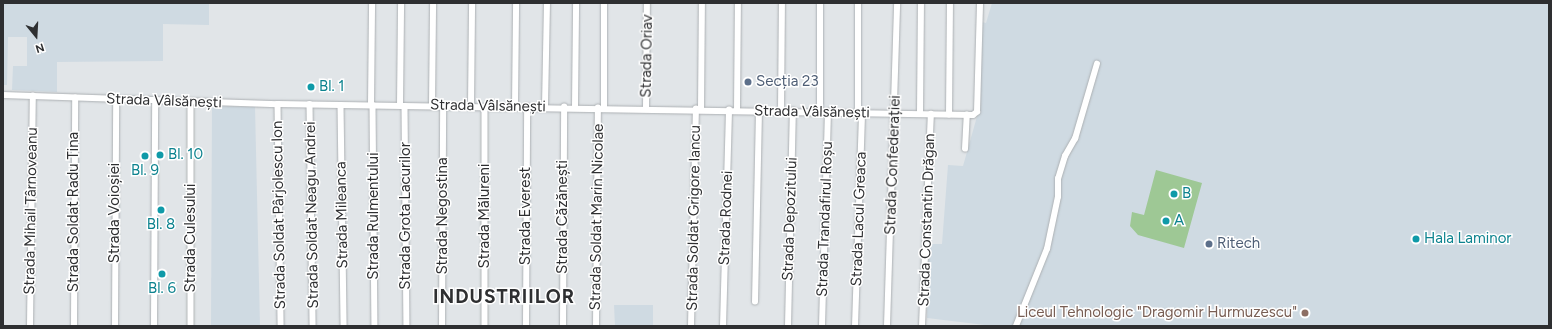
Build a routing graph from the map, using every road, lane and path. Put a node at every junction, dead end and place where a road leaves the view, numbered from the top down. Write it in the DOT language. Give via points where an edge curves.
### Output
graph roads {
  1 [pos="372,3"];
  2 [pos="401,3"];
  3 [pos="433,3"];
  4 [pos="472,3"];
  5 [pos="516,3"];
  6 [pos="547,3"];
  7 [pos="576,3"];
  8 [pos="604,3"];
  9 [pos="648,3"];
  10 [pos="702,3"];
  11 [pos="738,3"];
  12 [pos="782,3"];
  13 [pos="820,3"];
  14 [pos="858,3"];
  15 [pos="897,3"];
  16 [pos="921,3"];
  17 [pos="950,3"];
  18 [pos="980,3"];
  19 [pos="1098,64"];
  20 [pos="3,95"];
  21 [pos="33,96"];
  22 [pos="75,98"];
  23 [pos="116,100"];
  24 [pos="155,101"];
  25 [pos="191,102"];
  26 [pos="278,104"];
  27 [pos="310,104"];
  28 [pos="341,105"];
  29 [pos="372,105"];
  30 [pos="403,106"];
  31 [pos="432,106"];
  32 [pos="443,106"];
  33 [pos="471,106"];
  34 [pos="485,107"];
  35 [pos="515,107"];
  36 [pos="527,107"];
  37 [pos="545,107"];
  38 [pos="564,107"];
  39 [pos="575,107"];
  40 [pos="601,108"];
  41 [pos="646,109"];
  42 [pos="698,109"];
  43 [pos="729,110"];
  44 [pos="737,110"];
  45 [pos="759,110"];
  46 [pos="781,111"];
  47 [pos="793,111"];
  48 [pos="820,112"];
  49 [pos="828,112"];
  50 [pos="860,113"];
  51 [pos="895,114"];
  52 [pos="920,114"];
  53 [pos="931,114"];
  54 [pos="949,115"];
  55 [pos="970,115"];
  56 [pos="965,149"];
  57 [pos="755,302"];
  58 [pos="30,326"];
  59 [pos="74,326"];
  60 [pos="115,326"];
  61 [pos="154,326"];
  62 [pos="191,326"];
  63 [pos="281,326"];
  64 [pos="314,326"];
  65 [pos="344,326"];
  66 [pos="375,326"];
  67 [pos="407,326"];
  68 [pos="442,326"];
  69 [pos="485,326"];
  70 [pos="526,326"];
  71 [pos="563,326"];
  72 [pos="596,326"];
  73 [pos="691,326"];
  74 [pos="723,326"];
  75 [pos="788,326"];
  76 [pos="822,326"];
  77 [pos="855,326"];
  78 [pos="887,326"];
  79 [pos="922,326"];
  80 [pos="1016,326"];
  1 -- 29 [label="street, Strada Rulmentului"];
  2 -- 30 [label="street, Strada Grota Lacurilor"];
  3 -- 31 [label="street"];
  4 -- 33 [label="street"];
  5 -- 35 [label="street"];
  6 -- 37 [label="street"];
  7 -- 39 [label="street"];
  8 -- 40 [label="street, Strada Soldat Marin Nicolae"];
  9 -- 41 [label="street, Strada Oriav"];
  10 -- 42 [label="street, Strada Soldat Grigore Iancu"];
  11 -- 44 [label="street"];
  12 -- 46 [label="street"];
  13 -- 48 [label="street"];
  14 -- 50 [label="street, Strada Lacul Greaca"];
  15 -- 51 [label="street, Strada Confederației"];
  16 -- 52 [label="street, Strada Constantin Drăgan"];
  17 -- 54 [label="street"];
  18 -- 55 [label="street" via="977,112"];
  19 -- 80 [label="street" via="1075,139 1065,156 1058,179 1058,197 1047,249"];
  20 -- 21 [label="street, Strada Vâlsănești"];
  21 -- 22 [label="street, Strada Vâlsănești"];
  21 -- 58 [label="street, Strada Mihail Târnoveanu"];
  22 -- 23 [label="street, Strada Vâlsănești"];
  22 -- 59 [label="street, Strada Soldat Radu Tina"];
  23 -- 24 [label="street, Strada Vâlsănești"];
  23 -- 60 [label="street, Strada Voioșiei"];
  24 -- 25 [label="street, Strada Vâlsănești"];
  24 -- 61 [label="street"];
  25 -- 26 [label="street, Strada Vâlsănești"];
  25 -- 62 [label="street, Strada Culesului"];
  26 -- 27 [label="street, Strada Vâlsănești"];
  26 -- 63 [label="street, Strada Soldat Pârjolescu Ion"];
  27 -- 28 [label="street, Strada Vâlsănești"];
  27 -- 64 [label="street, Strada Soldat Neagu Andrei"];
  28 -- 29 [label="street, Strada Vâlsănești"];
  28 -- 65 [label="street, Strada Mileanca"];
  29 -- 30 [label="street, Strada Vâlsănești"];
  29 -- 66 [label="street, Strada Rulmentului"];
  30 -- 31 [label="street, Strada Vâlsănești"];
  30 -- 67 [label="street, Strada Grota Lacurilor"];
  31 -- 32 [label="street, Strada Vâlsănești"];
  32 -- 33 [label="street, Strada Vâlsănești"];
  32 -- 68 [label="street, Strada Negostina"];
  33 -- 34 [label="street, Strada Vâlsănești"];
  34 -- 35 [label="street, Strada Vâlsănești"];
  34 -- 69 [label="street, Strada Mălureni"];
  35 -- 36 [label="street, Strada Vâlsănești"];
  36 -- 37 [label="street, Strada Vâlsănești"];
  36 -- 70 [label="street, Strada Everest"];
  37 -- 38 [label="street, Strada Vâlsănești"];
  38 -- 39 [label="street, Strada Vâlsănești"];
  38 -- 71 [label="street, Strada Căzănești"];
  39 -- 40 [label="street, Strada Vâlsănești"];
  40 -- 41 [label="street, Strada Vâlsănești"];
  40 -- 72 [label="street, Strada Soldat Marin Nicolae"];
  41 -- 42 [label="street, Strada Vâlsănești"];
  42 -- 43 [label="street, Strada Vâlsănești"];
  42 -- 73 [label="street, Strada Soldat Grigore Iancu"];
  43 -- 44 [label="street, Strada Vâlsănești"];
  43 -- 74 [label="street, Strada Rodnei"];
  44 -- 45 [label="street, Strada Vâlsănești"];
  45 -- 46 [label="street, Strada Vâlsănești"];
  45 -- 57 [label="street"];
  46 -- 47 [label="street, Strada Vâlsănești"];
  47 -- 48 [label="street, Strada Vâlsănești"];
  47 -- 75 [label="street, Strada Depozitului"];
  48 -- 49 [label="street, Strada Vâlsănești"];
  49 -- 50 [label="street, Strada Vâlsănești"];
  49 -- 76 [label="street, Strada Trandafirul Roșu"];
  50 -- 51 [label="street, Strada Vâlsănești"];
  50 -- 77 [label="street, Strada Lacul Greaca"];
  51 -- 52 [label="street, Strada Vâlsănești"];
  51 -- 78 [label="street, Strada Confederației"];
  52 -- 53 [label="street, Strada Vâlsănești"];
  53 -- 54 [label="street, Strada Vâlsănești"];
  53 -- 79 [label="street, Strada Constantin Drăgan"];
  54 -- 55 [label="street, Strada Vâlsănești"];
  55 -- 56 [label="street"];
}
